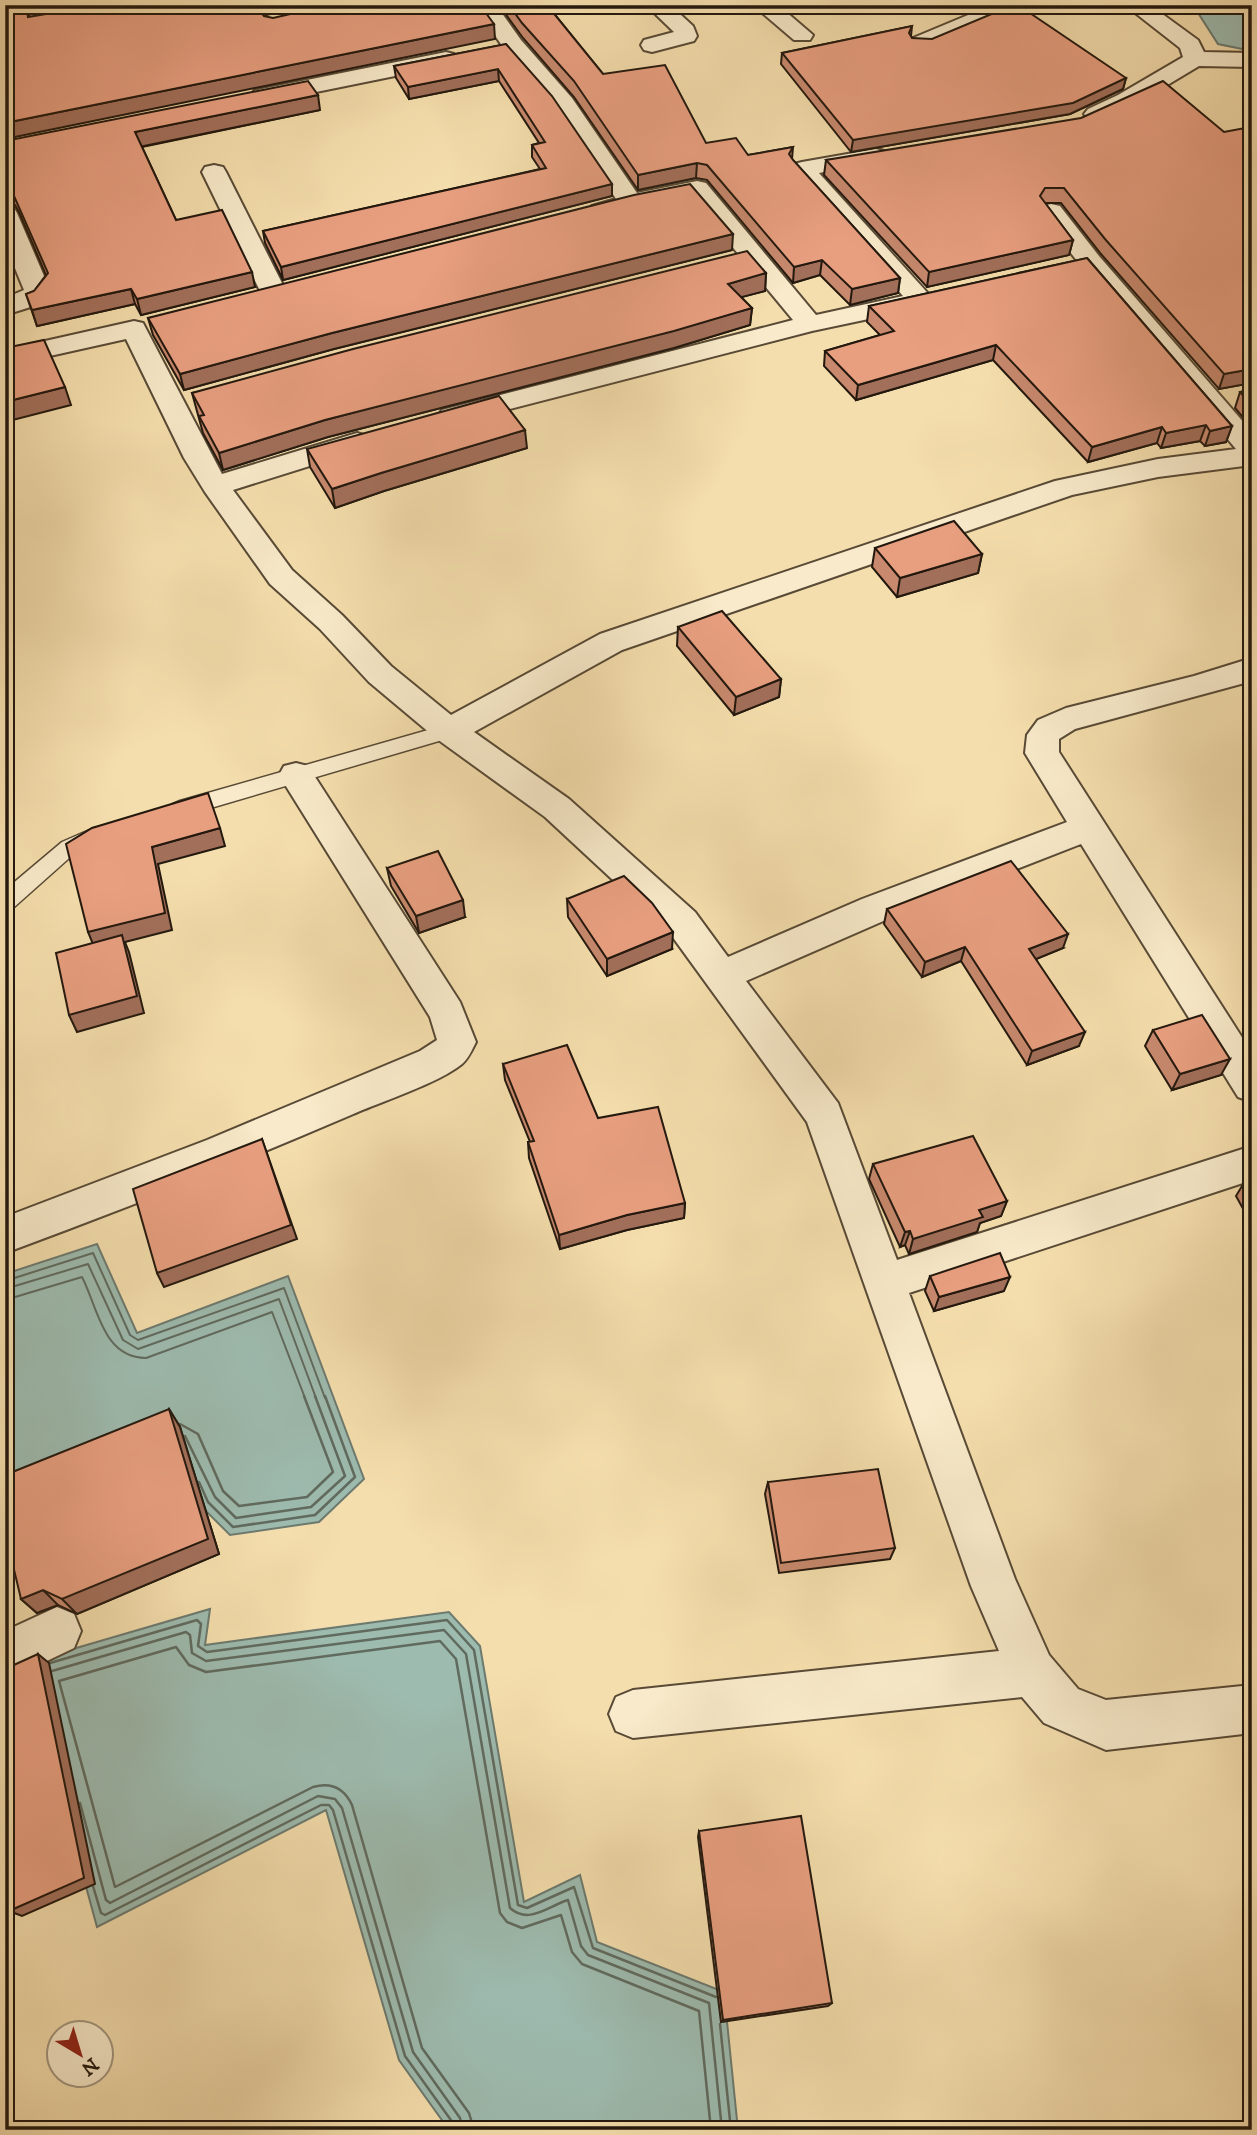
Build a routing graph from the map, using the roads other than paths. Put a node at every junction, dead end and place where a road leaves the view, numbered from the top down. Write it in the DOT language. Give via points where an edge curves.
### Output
graph roads {
  1 [pos="485,5"];
  2 [pos="657,5"];
  3 [pos="764,5"];
  4 [pos="1011,5"];
  5 [pos="1136,5"];
  6 [pos="802,35"];
  7 [pos="921,43"];
  8 [pos="513,45"];
  9 [pos="652,45"];
  10 [pos="1195,60"];
  11 [pos="1252,61"];
  12 [pos="243,100"];
  13 [pos="1077,123"];
  14 [pos="897,152"];
  15 [pos="214,172"];
  16 [pos="631,202"];
  17 [pos="1051,211"];
  18 [pos="5,213"];
  19 [pos="578,217"];
  20 [pos="752,256"];
  21 [pos="1090,261"];
  22 [pos="725,263"];
  23 [pos="1064,267"];
  24 [pos="300,287"];
  25 [pos="274,293"];
  26 [pos="947,294"];
  27 [pos="249,300"];
  28 [pos="920,300"];
  29 [pos="5,307"];
  30 [pos="810,324"];
  31 [pos="5,358"];
  32 [pos="429,422"];
  33 [pos="378,436"];
  34 [pos="1252,450"];
  35 [pos="1252,456"];
  36 [pos="215,486"];
  37 [pos="1252,669"];
  38 [pos="449,732"];
  39 [pos="296,775"];
  40 [pos="158,815"];
  41 [pos="1090,827"];
  42 [pos="113,830"];
  43 [pos="5,903"];
  44 [pos="721,976"];
  45 [pos="1252,1086"];
  46 [pos="1252,1163"];
  47 [pos="5,1235"];
  48 [pos="886,1282"];
  49 [pos="57,1631"];
  50 [pos="5,1657"];
  51 [pos="1032,1672"];
  52 [pos="1252,1709"];
  53 [pos="633,1714"];
  1 -- 8 [label="street"];
  2 -- 9 [label="street" via="686,36"];
  3 -- 6 [label="street"];
  4 -- 7 [label="street"];
  5 -- 10 [label="street" via="1190,44"];
  8 -- 12 [label="street"];
  8 -- 16 [label="street" via="564,103"];
  10 -- 11 [label="street"];
  10 -- 13 [label="street"];
  14 -- 28 [label="street" via="802,169"];
  15 -- 25 [label="street"];
  16 -- 19 [label="street"];
  16 -- 20 [label="street" via="697,188"];
  17 -- 21 [label="street"];
  18 -- 29 [label="street" via="37,290 27,300"];
  20 -- 22 [label="street"];
  20 -- 30 [label="street"];
  21 -- 23 [label="street"];
  21 -- 34 [label="street" via="1225,399"];
  24 -- 25 [label="street"];
  25 -- 27 [label="street"];
  26 -- 28 [label="street"];
  28 -- 30 [label="street"];
  30 -- 32 [label="street"];
  31 -- 36 [label="street" via="147,326 186,402 198,458"];
  33 -- 36 [label="street"];
  35 -- 38 [label="street" via="1160,467 1065,487 611,642"];
  36 -- 38 [label="street" via="281,577 380,674"];
  37 -- 41 [label="street" via="1046,729 1042,754"];
  38 -- 39 [label="lane"];
  38 -- 44 [label="street" via="557,808 682,922"];
  39 -- 40 [label="lane"];
  39 -- 47 [label="street" via="447,1013 457,1042 434,1062 262,1136"];
  41 -- 44 [label="street" via="875,909"];
  41 -- 45 [label="street"];
  42 -- 43 [label="lane" via="69,847"];
  44 -- 48 [label="street" via="824,1115"];
  46 -- 48 [label="street"];
  48 -- 51 [label="street" via="994,1586"];
  49 -- 50 [label="street"];
  51 -- 52 [label="street" via="1061,1706 1106,1725"];
  51 -- 53 [label="street"];
}
